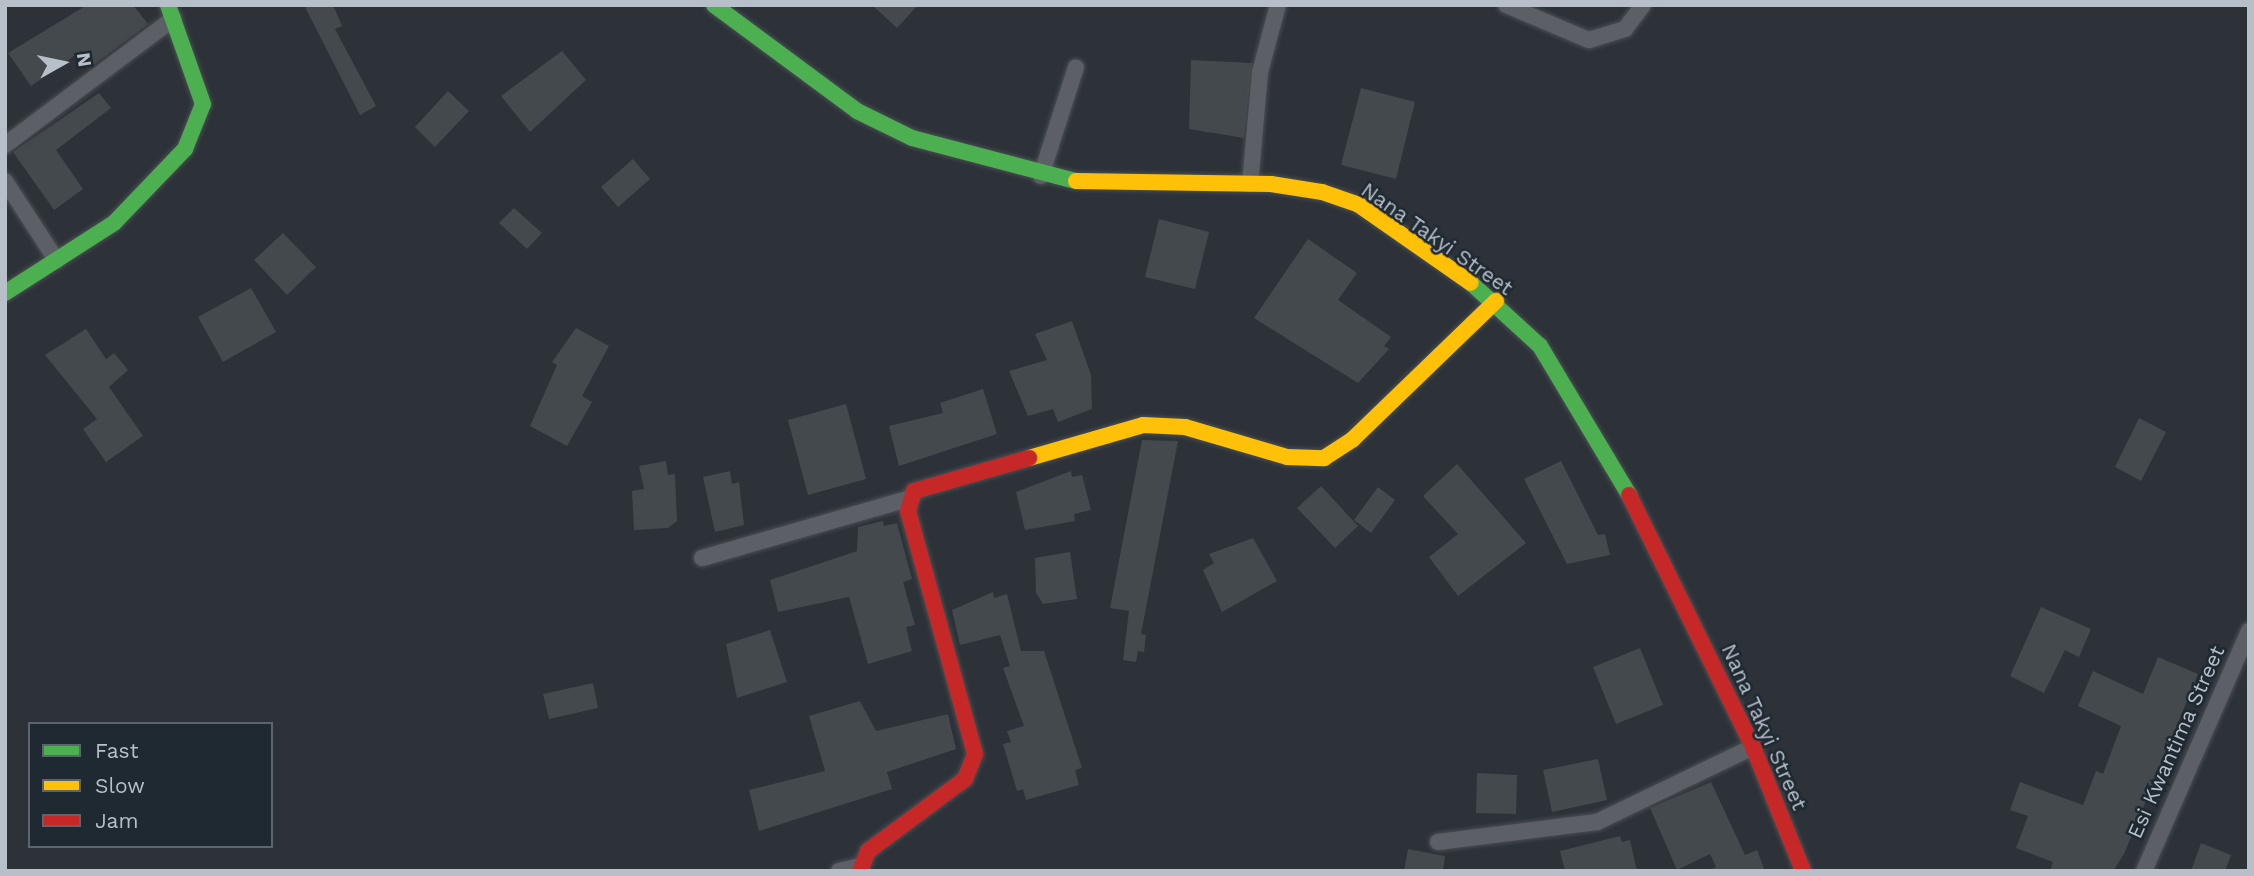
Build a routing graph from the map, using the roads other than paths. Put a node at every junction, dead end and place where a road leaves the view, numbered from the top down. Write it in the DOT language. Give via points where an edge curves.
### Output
graph roads {
  1 [pos="714,5"];
  2 [pos="1279,5"];
  3 [pos="1506,5"];
  4 [pos="1643,5"];
  5 [pos="171,12"];
  6 [pos="1076,67"];
  7 [pos="5,145"];
  8 [pos="1041,176"];
  9 [pos="5,181"];
  10 [pos="1250,184"];
  11 [pos="57,261"];
  12 [pos="5,293"];
  13 [pos="1496,302"];
  14 [pos="908,499"];
  15 [pos="702,558"];
  16 [pos="2249,631"];
  17 [pos="1753,747"];
  18 [pos="1438,842"];
  19 [pos="860,868"];
  20 [pos="839,871"];
  21 [pos="1803,871"];
  22 [pos="2144,871"];
  1 -- 8 [label="street, Nana Takyi Street" via="857,111 912,138"];
  2 -- 10 [label="street" via="1260,72"];
  3 -- 4 [label="street" via="1589,40 1625,29"];
  5 -- 7 [label="street"];
  5 -- 11 [label="street" via="199,83 201,119 185,149 114,223"];
  6 -- 8 [label="street"];
  8 -- 10 [label="street, Nana Takyi Street" via="1102,184"];
  9 -- 11 [label="street"];
  10 -- 13 [label="street, Nana Takyi Street" via="1322,192 1359,205"];
  11 -- 12 [label="street"];
  13 -- 14 [label="street" via="1353,439 1324,458 1287,457 1185,427 1143,425 977,469 914,491"];
  13 -- 17 [label="street, Nana Takyi Street" via="1540,346 1610,457"];
  14 -- 15 [label="street"];
  14 -- 19 [label="street" via="975,754 965,779 868,851"];
  16 -- 22 [label="street, Esi Kwantima Street"];
  17 -- 18 [label="street" via="1597,822"];
  17 -- 21 [label="street, Nana Takyi Street"];
  19 -- 20 [label="street"];
}
